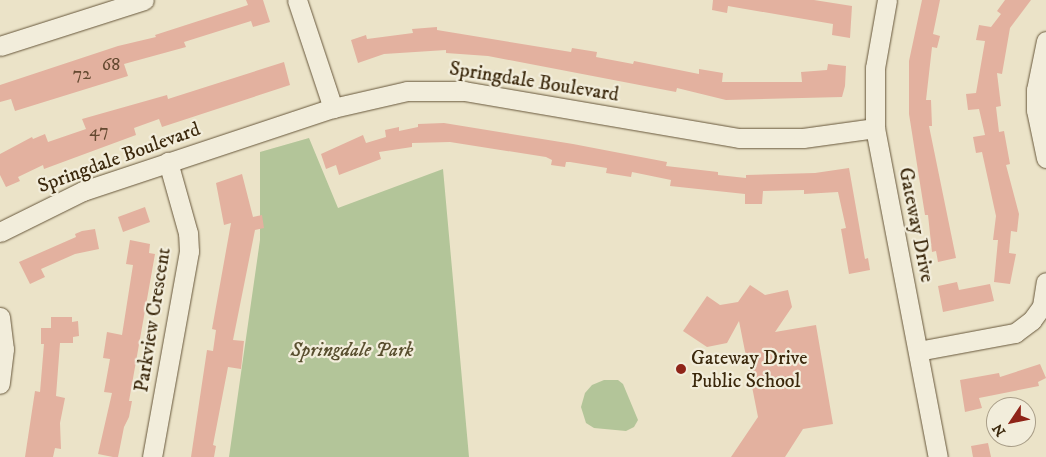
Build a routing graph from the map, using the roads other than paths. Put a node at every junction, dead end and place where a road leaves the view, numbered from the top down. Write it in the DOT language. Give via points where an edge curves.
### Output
graph roads {
  1 [pos="144,0"];
  2 [pos="296,0"];
  3 [pos="887,0"];
  4 [pos="1046,41"];
  5 [pos="0,46"];
  6 [pos="333,108"];
  7 [pos="874,128"];
  8 [pos="1046,158"];
  9 [pos="168,162"];
  10 [pos="0,232"];
  11 [pos="1046,282"];
  12 [pos="0,317"];
  13 [pos="918,351"];
  14 [pos="0,384"];
  15 [pos="152,457"];
  16 [pos="938,457"];
  1 -- 5 [label="street"];
  2 -- 6 [label="street"];
  3 -- 7 [label="street, Gateway Drive" via="875,68"];
  4 -- 8 [label="street" via="1036,90 1036,110"];
  6 -- 7 [label="street, Springdale Boulevard" via="380,94 436,89 464,91 710,136 803,138"];
  6 -- 9 [label="street, Springdale Boulevard"];
  7 -- 13 [label="street, Gateway Drive"];
  9 -- 10 [label="street, Springdale Boulevard" via="83,191"];
  9 -- 15 [label="street, Parkview Crescent" via="188,233 189,251"];
  11 -- 13 [label="street" via="1042,306 1032,320 1015,332"];
  12 -- 14 [label="street" via="4,349"];
  13 -- 16 [label="street, Gateway Drive"];
}
